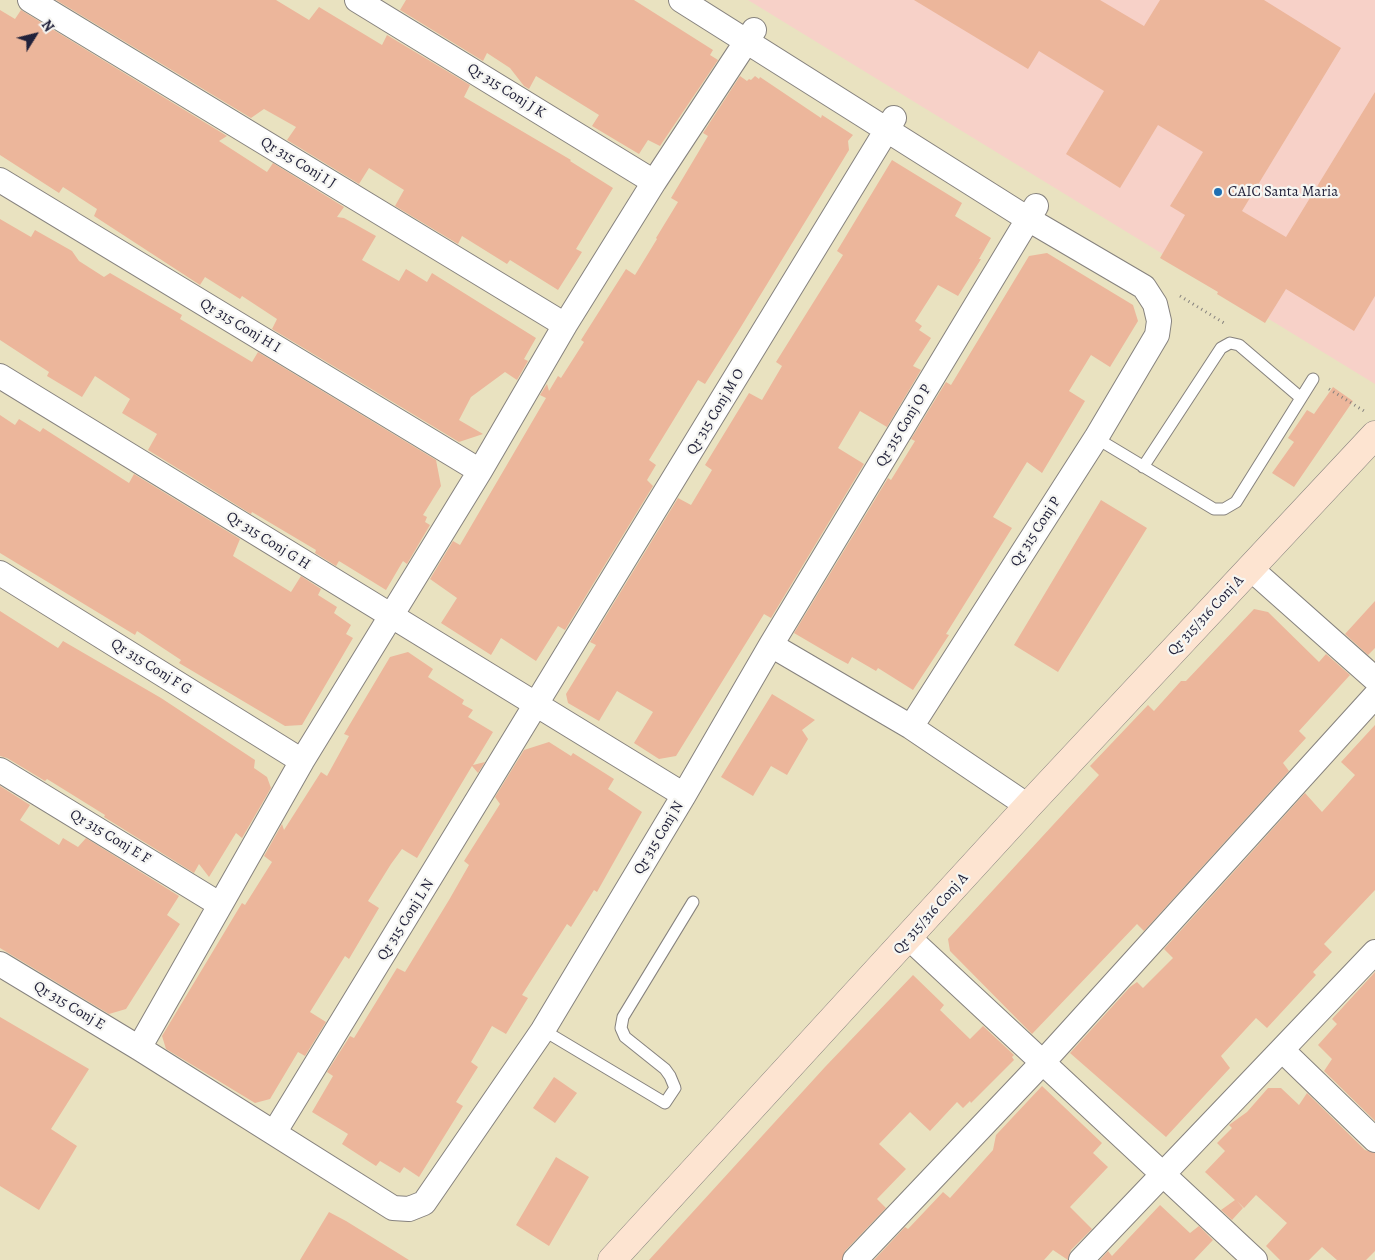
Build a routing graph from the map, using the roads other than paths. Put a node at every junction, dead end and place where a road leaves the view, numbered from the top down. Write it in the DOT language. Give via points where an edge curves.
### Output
graph roads {
  1 [pos="30,0"];
  2 [pos="358,0"];
  3 [pos="681,0"];
  4 [pos="750,35"];
  5 [pos="890,123"];
  6 [pos="0,180"];
  7 [pos="654,182"];
  8 [pos="1032,213"];
  9 [pos="566,325"];
  10 [pos="0,376"];
  11 [pos="1312,379"];
  12 [pos="1301,398"];
  13 [pos="1375,435"];
  14 [pos="1096,438"];
  15 [pos="1143,467"];
  16 [pos="480,471"];
  17 [pos="1250,568"];
  18 [pos="0,573"];
  19 [pos="390,616"];
  20 [pos="771,645"];
  21 [pos="1375,679"];
  22 [pos="1375,696"];
  23 [pos="537,706"];
  24 [pos="911,727"];
  25 [pos="302,761"];
  26 [pos="0,770"];
  27 [pos="684,795"];
  28 [pos="1028,806"];
  29 [pos="693,902"];
  30 [pos="219,904"];
  31 [pos="909,938"];
  32 [pos="1375,952"];
  33 [pos="0,964"];
  34 [pos="543,1030"];
  35 [pos="139,1048"];
  36 [pos="1282,1050"];
  37 [pos="1043,1062"];
  38 [pos="274,1134"];
  39 [pos="1375,1140"];
  40 [pos="1164,1175"];
  41 [pos="612,1260"];
  42 [pos="856,1260"];
  43 [pos="1081,1260"];
  44 [pos="1255,1260"];
  1 -- 9 [label="street, Qr 315 Conj I J"];
  2 -- 7 [label="street, Qr 315 Conj J K"];
  3 -- 4 [label="street"];
  4 -- 5 [label="street"];
  4 -- 7 [label="street"];
  5 -- 8 [label="street"];
  5 -- 23 [label="street, Qr 315 Conj M O"];
  6 -- 16 [label="street, Qr 315 Conj H I"];
  7 -- 9 [label="street"];
  8 -- 14 [label="street, Qr 315 Conj P" via="1144,287 1155,304 1159,321 1157,335"];
  8 -- 20 [label="street, Qr 315 Conj O P"];
  9 -- 16 [label="street"];
  10 -- 19 [label="street, Qr 315 Conj G H"];
  11 -- 12 [label="lane"];
  12 -- 15 [label="lane" via="1236,502 1224,509 1214,510"];
  12 -- 15 [label="lane" via="1239,345 1230,343 1222,348"];
  13 -- 17 [label="street, Qr 315/316 Conj A"];
  14 -- 15 [label="lane"];
  14 -- 24 [label="street, Qr 315 Conj P"];
  16 -- 19 [label="street"];
  17 -- 21 [label="street"];
  17 -- 28 [label="street, Qr 315/316 Conj A"];
  18 -- 25 [label="street, Qr 315 Conj F G"];
  19 -- 23 [label="street, Qr 315 Conj G H"];
  19 -- 25 [label="street"];
  20 -- 24 [label="street"];
  20 -- 27 [label="street, Qr 315 Conj N"];
  22 -- 37 [label="street"];
  23 -- 27 [label="street, Qr 315 Conj G H"];
  23 -- 38 [label="street, Qr 315 Conj L N"];
  24 -- 28 [label="street"];
  25 -- 30 [label="street"];
  26 -- 30 [label="street, Qr 315 Conj E F"];
  27 -- 34 [label="street, Qr 315 Conj N"];
  28 -- 31 [label="street, Qr 315/316 Conj A"];
  29 -- 34 [label="lane" via="623,1017 621,1028 625,1038 670,1076 674,1088 665,1103"];
  30 -- 35 [label="street"];
  31 -- 37 [label="street"];
  31 -- 41 [label="street, Qr 315/316 Conj A"];
  32 -- 36 [label="street"];
  33 -- 35 [label="street, Qr 315 Conj E"];
  34 -- 38 [label="street, Qr 315 Conj N" via="424,1203 409,1209 393,1208"];
  35 -- 38 [label="street, Qr 315 Conj E"];
  36 -- 39 [label="street"];
  36 -- 40 [label="street"];
  37 -- 40 [label="street"];
  37 -- 42 [label="street"];
  40 -- 43 [label="street"];
  40 -- 44 [label="street"];
}
